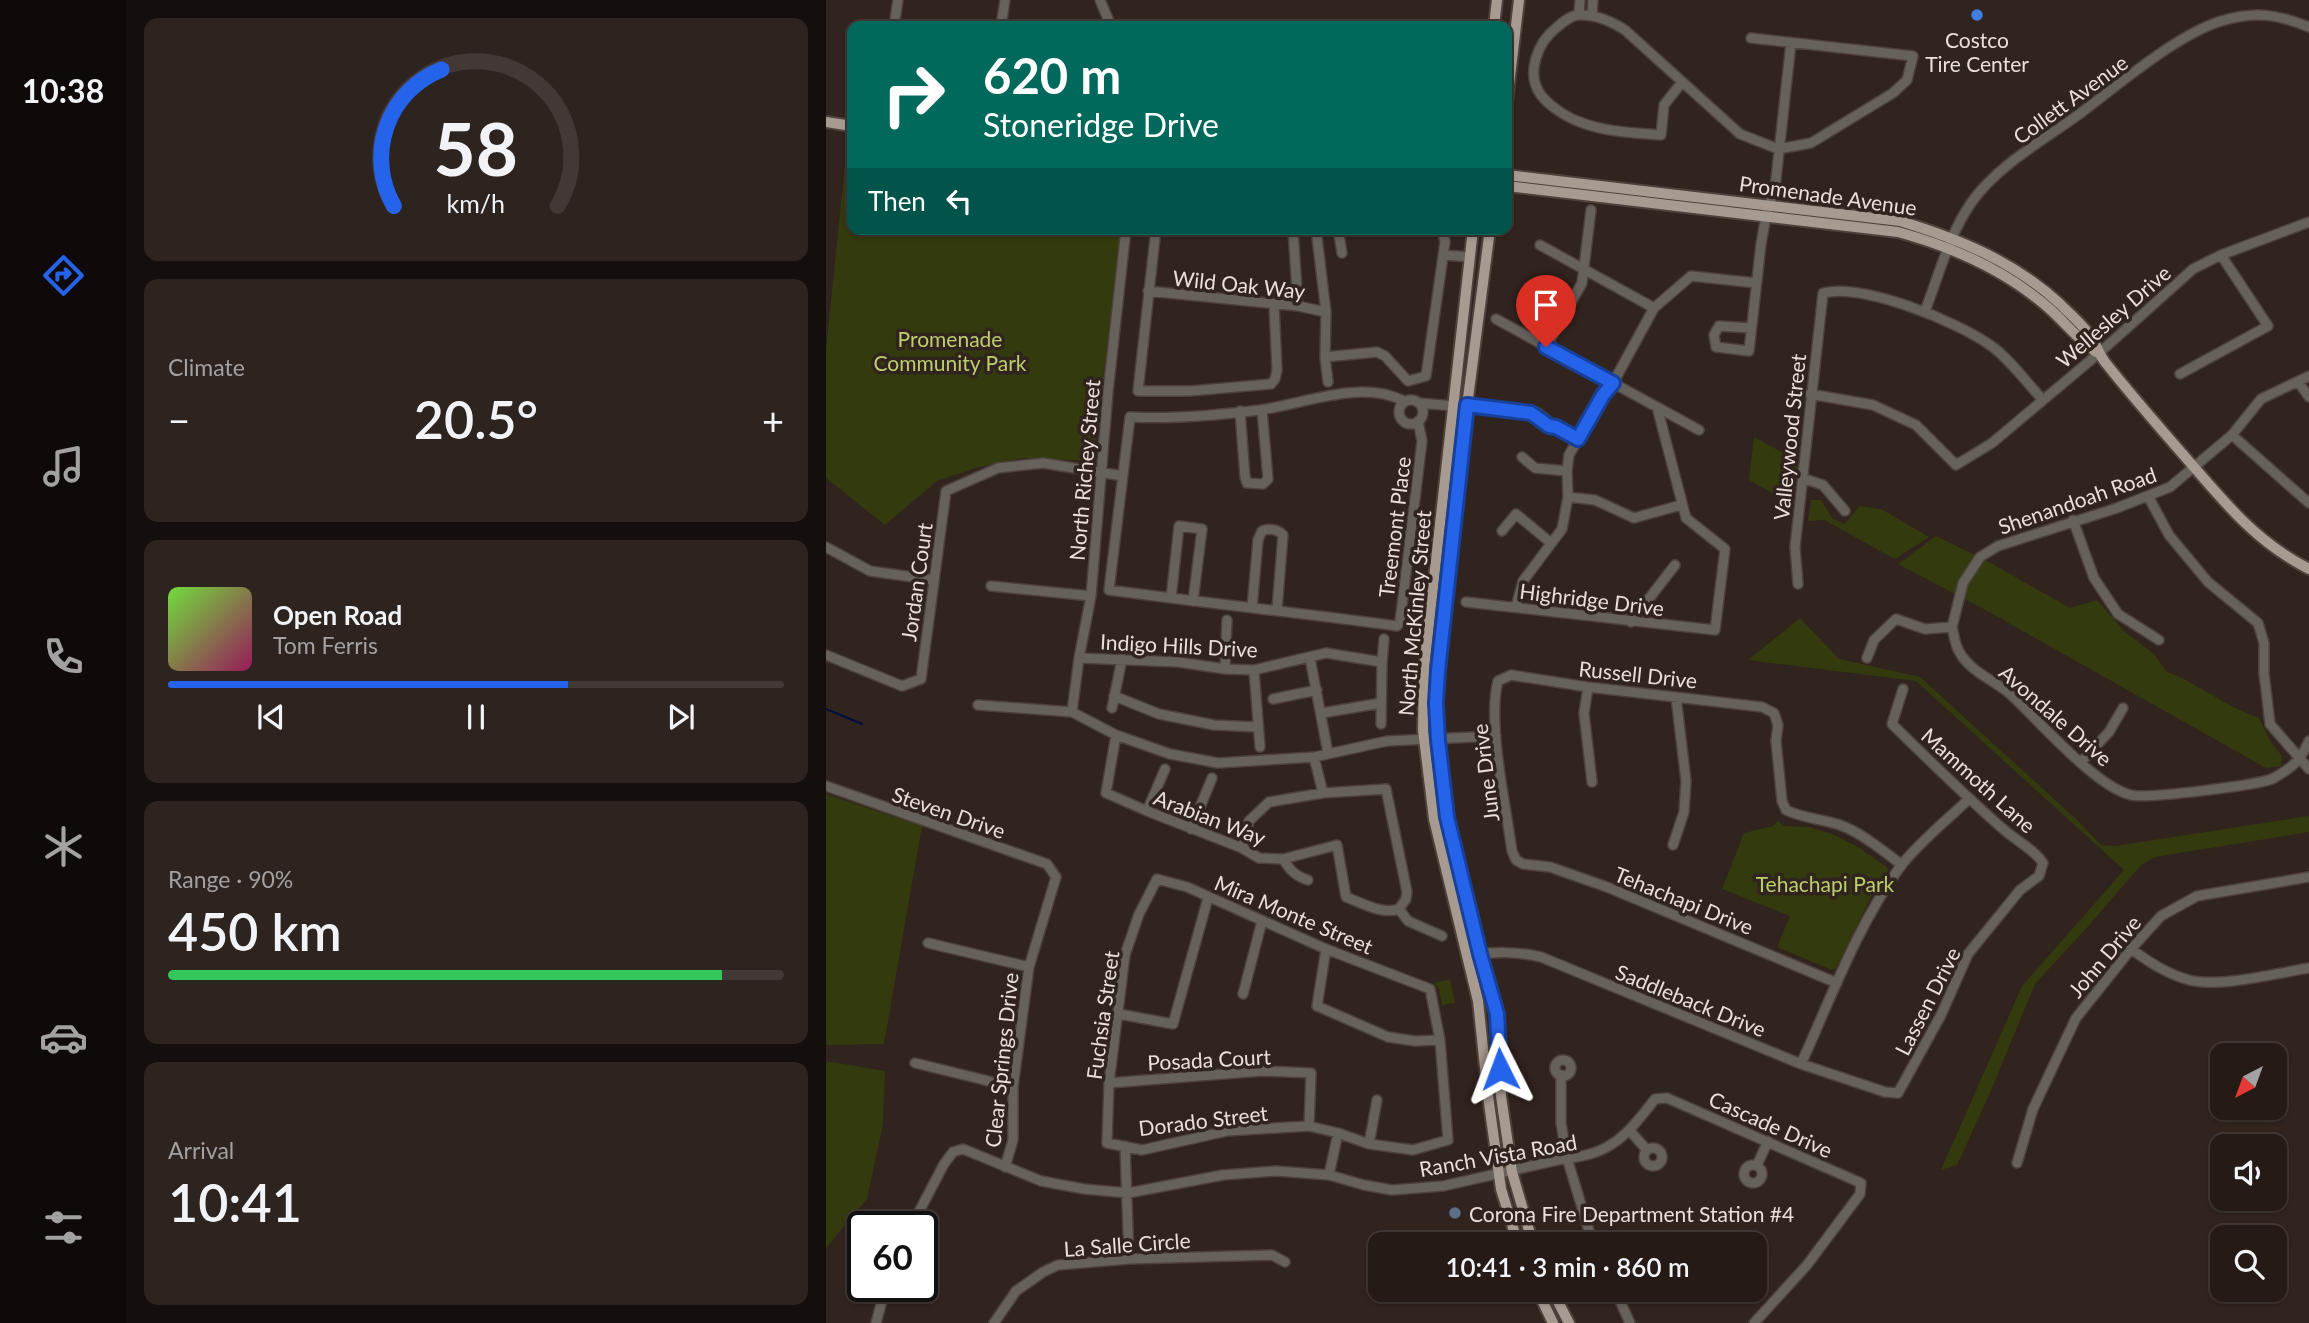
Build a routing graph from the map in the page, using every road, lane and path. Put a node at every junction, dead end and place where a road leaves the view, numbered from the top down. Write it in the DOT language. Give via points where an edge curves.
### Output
graph roads {
  1 [pos="898,0"];
  2 [pos="1005,0"];
  3 [pos="1100,0"];
  4 [pos="1497,0"];
  5 [pos="1519,0"];
  6 [pos="1580,0"];
  7 [pos="1593,0"];
  8 [pos="1579,15"];
  9 [pos="1592,16"];
  10 [pos="895,21"];
  11 [pos="1002,21"];
  12 [pos="1109,21"];
  13 [pos="1495,21"];
  14 [pos="2309,27"];
  15 [pos="1751,38"];
  16 [pos="1791,43"];
  17 [pos="1512,60"];
  18 [pos="1682,82"];
  19 [pos="826,122"];
  20 [pos="847,125"];
  21 [pos="1778,149"];
  22 [pos="1512,176"];
  23 [pos="1512,186"];
  24 [pos="1591,210"];
  25 [pos="1768,210"];
  26 [pos="2309,222"];
  27 [pos="1125,235"];
  28 [pos="1155,235"];
  29 [pos="1293,235"];
  30 [pos="1317,235"];
  31 [pos="1339,235"];
  32 [pos="1443,235"];
  33 [pos="1472,235"];
  34 [pos="1489,235"];
  35 [pos="1951,243"];
  36 [pos="1540,244"];
  37 [pos="1342,253"];
  38 [pos="1444,255"];
  39 [pos="2221,255"];
  40 [pos="1470,257"];
  41 [pos="1584,270"];
  42 [pos="1756,283"];
  43 [pos="1148,291"];
  44 [pos="1274,304"];
  45 [pos="1298,306"];
  46 [pos="1654,308"];
  47 [pos="1925,311"];
  48 [pos="1326,312"];
  49 [pos="1496,319"];
  50 [pos="1751,328"];
  51 [pos="1546,347"];
  52 [pos="2098,354"];
  53 [pos="1325,357"];
  54 [pos="2180,374"];
  55 [pos="2309,376"];
  56 [pos="1328,382"];
  57 [pos="1613,383"];
  58 [pos="2299,383"];
  59 [pos="1810,394"];
  60 [pos="2309,397"];
  61 [pos="2043,400"];
  62 [pos="1405,401"];
  63 [pos="1419,403"];
  64 [pos="1454,404"];
  65 [pos="1467,405"];
  66 [pos="1657,407"];
  67 [pos="1262,410"];
  68 [pos="1240,411"];
  69 [pos="1418,421"];
  70 [pos="1699,430"];
  71 [pos="2232,435"];
  72 [pos="1578,439"];
  73 [pos="1522,457"];
  74 [pos="2195,468"];
  75 [pos="1567,471"];
  76 [pos="1101,472"];
  77 [pos="1123,475"];
  78 [pos="1802,478"];
  79 [pos="2148,496"];
  80 [pos="1568,497"];
  81 [pos="2309,503"];
  82 [pos="1681,505"];
  83 [pos="1845,511"];
  84 [pos="2073,520"];
  85 [pos="1502,531"];
  86 [pos="1551,543"];
  87 [pos="826,547"];
  88 [pos="1675,565"];
  89 [pos="2309,569"];
  90 [pos="934,580"];
  91 [pos="1798,584"];
  92 [pos="991,586"];
  93 [pos="1091,596"];
  94 [pos="1171,598"];
  95 [pos="1193,601"];
  96 [pos="1466,602"];
  97 [pos="1516,607"];
  98 [pos="1252,608"];
  99 [pos="1277,609"];
  100 [pos="1227,620"];
  101 [pos="1632,622"];
  102 [pos="1952,628"];
  103 [pos="1384,639"];
  104 [pos="2159,640"];
  105 [pos="826,655"];
  106 [pos="1079,658"];
  107 [pos="1310,658"];
  108 [pos="1867,658"];
  109 [pos="1122,659"];
  110 [pos="1382,662"];
  111 [pos="1225,669"];
  112 [pos="1254,670"];
  113 [pos="1498,681"];
  114 [pos="1588,687"];
  115 [pos="1903,689"];
  116 [pos="1317,690"];
  117 [pos="1114,696"];
  118 [pos="1676,697"];
  119 [pos="1273,699"];
  120 [pos="1381,703"];
  121 [pos="978,705"];
  122 [pos="1112,708"];
  123 [pos="2123,708"];
  124 [pos="1072,712"];
  125 [pos="1322,713"];
  126 [pos="1381,724"];
  127 [pos="1258,727"];
  128 [pos="1116,735"];
  129 [pos="1496,736"];
  130 [pos="1438,740"];
  131 [pos="1424,741"];
  132 [pos="2309,741"];
  133 [pos="1260,747"];
  134 [pos="1328,753"];
  135 [pos="1314,757"];
  136 [pos="2301,760"];
  137 [pos="2081,762"];
  138 [pos="1164,769"];
  139 [pos="2309,769"];
  140 [pos="1212,778"];
  141 [pos="1592,782"];
  142 [pos="826,786"];
  143 [pos="1323,793"];
  144 [pos="1969,799"];
  145 [pos="1147,811"];
  146 [pos="1191,829"];
  147 [pos="1673,845"];
  148 [pos="1242,848"];
  149 [pos="1283,859"];
  150 [pos="1516,860"];
  151 [pos="2043,863"];
  152 [pos="1902,864"];
  153 [pos="1056,877"];
  154 [pos="2309,877"];
  155 [pos="1157,879"];
  156 [pos="1308,880"];
  157 [pos="1208,898"];
  158 [pos="1399,909"];
  159 [pos="1262,921"];
  160 [pos="1442,936"];
  161 [pos="928,943"];
  162 [pos="1326,948"];
  163 [pos="2131,949"];
  164 [pos="1474,955"];
  165 [pos="1029,967"];
  166 [pos="2309,968"];
  167 [pos="1837,983"];
  168 [pos="1243,994"];
  169 [pos="1119,1014"];
  170 [pos="1440,1040"];
  171 [pos="915,1063"];
  172 [pos="1801,1064"];
  173 [pos="1561,1076"];
  174 [pos="1109,1083"];
  175 [pos="1013,1087"];
  176 [pos="1898,1093"];
  177 [pos="1667,1098"];
  178 [pos="1377,1100"];
  179 [pos="1309,1126"];
  180 [pos="1630,1131"];
  181 [pos="1338,1133"];
  182 [pos="1768,1141"];
  183 [pos="1369,1144"];
  184 [pos="1125,1146"];
  185 [pos="1647,1150"];
  186 [pos="1567,1158"];
  187 [pos="2017,1163"];
  188 [pos="1757,1165"];
  189 [pos="1005,1167"];
  190 [pos="1512,1172"];
  191 [pos="1499,1174"];
  192 [pos="1329,1175"];
  193 [pos="1128,1193"];
  194 [pos="919,1211"];
  195 [pos="1515,1232"];
  196 [pos="1530,1232"];
  197 [pos="1589,1232"];
  198 [pos="1129,1259"];
  199 [pos="1285,1262"];
  200 [pos="882,1302"];
  201 [pos="1543,1302"];
  202 [pos="1558,1302"];
  203 [pos="1620,1302"];
  204 [pos="876,1323"];
  205 [pos="994,1323"];
  206 [pos="1553,1323"];
  207 [pos="1569,1323"];
  208 [pos="1630,1323"];
  209 [pos="1754,1323"];
  1 -- 10 [label="street"];
  2 -- 11 [label="street"];
  3 -- 12 [label="street"];
  4 -- 13 [label="main road"];
  5 -- 17 [label="main road"];
  6 -- 8 [label="street"];
  7 -- 9 [label="street"];
  8 -- 9 [label="street"];
  8 -- 18 [label="street" via="1548,35 1536,59 1541,96 1564,114 1609,129 1661,135 1664,105"];
  9 -- 18 [label="street" via="1625,30"];
  14 -- 35 [label="street, Collett Avenue" via="2268,14 2248,15 2209,25 2180,42 1994,178 1973,201"];
  15 -- 16 [label="street"];
  16 -- 21 [label="street"];
  16 -- 21 [label="street" via="1913,55 1907,80 1893,93 1811,143"];
  18 -- 21 [label="street" via="1740,134"];
  19 -- 20 [label="main road"];
  21 -- 25 [label="street"];
  22 -- 25 [label="main road, Promenade Avenue"];
  23 -- 25 [label="main road, Promenade Avenue"];
  24 -- 41 [label="street"];
  25 -- 35 [label="main road, Promenade Avenue" via="1900,221"];
  25 -- 42 [label="street"];
  26 -- 39 [label="street, Wellesley Drive"];
  27 -- 76 [label="street, North Richey Street"];
  28 -- 43 [label="street"];
  29 -- 45 [label="street"];
  30 -- 48 [label="street"];
  31 -- 37 [label="street"];
  32 -- 38 [label="street"];
  33 -- 40 [label="main road, North McKinley Street"];
  34 -- 65 [label="main road, North McKinley Street"];
  35 -- 47 [label="street, Collett Avenue"];
  35 -- 52 [label="main road, Promenade Avenue" via="2051,310"];
  36 -- 41 [label="street"];
  38 -- 40 [label="street"];
  38 -- 53 [label="street" via="1426,376 1408,382 1377,352"];
  39 -- 52 [label="street, Wellesley Drive" via="2193,269"];
  39 -- 54 [label="street" via="2268,326"];
  40 -- 64 [label="main road, North McKinley Street"];
  41 -- 46 [label="street"];
  41 -- 51 [label="street" via="1582,283"];
  42 -- 46 [label="street" via="1691,276"];
  42 -- 50 [label="street"];
  43 -- 44 [label="street, Wild Oak Way"];
  43 -- 44 [label="street" via="1139,391 1271,384 1277,370"];
  44 -- 45 [label="street, Wild Oak Way"];
  45 -- 48 [label="street, Wild Oak Way"];
  46 -- 57 [label="street"];
  47 -- 59 [label="street, Valleywood Street" via="1836,290 1823,293"];
  47 -- 61 [label="street" via="1991,346"];
  48 -- 53 [label="street"];
  49 -- 51 [label="street"];
  50 -- 50 [label="street" via="1749,351 1716,347 1718,326"];
  51 -- 57 [label="street"];
  52 -- 61 [label="street, Wellesley Drive"];
  52 -- 74 [label="main road, Promenade Avenue"];
  53 -- 56 [label="street"];
  55 -- 58 [label="street, Shenandoah Road"];
  57 -- 66 [label="street"];
  57 -- 72 [label="street"];
  58 -- 60 [label="street"];
  58 -- 71 [label="street, Shenandoah Road" via="2261,399"];
  59 -- 61 [label="street, Wellesley Drive" via="1873,405 1916,425 1956,465 1992,443"];
  59 -- 78 [label="street, Valleywood Street"];
  62 -- 63 [label="street"];
  62 -- 67 [label="street" via="1360,392 1315,396"];
  62 -- 69 [label="street" via="1401,418 1410,424"];
  63 -- 64 [label="street"];
  63 -- 69 [label="street" via="1423,410"];
  64 -- 65 [label="street"];
  64 -- 131 [label="main road, North McKinley Street" via="1424,668"];
  65 -- 72 [label="street" via="1538,413"];
  65 -- 130 [label="main road, North McKinley Street" via="1438,671"];
  66 -- 70 [label="street"];
  66 -- 82 [label="street"];
  67 -- 68 [label="street"];
  67 -- 68 [label="street" via="1268,479 1256,485 1247,483 1245,477"];
  68 -- 77 [label="street" via="1130,417"];
  69 -- 99 [label="street, Treemont Place" via="1422,441 1400,622 1397,626"];
  71 -- 74 [label="street, Shenandoah Road"];
  71 -- 81 [label="street"];
  72 -- 75 [label="street"];
  73 -- 75 [label="street" via="1535,468"];
  74 -- 79 [label="street, Shenandoah Road" via="2170,487"];
  74 -- 89 [label="main road, Promenade Avenue" via="2254,533"];
  75 -- 80 [label="street"];
  76 -- 77 [label="street"];
  76 -- 90 [label="street, Jordan Court" via="1042,463 998,468 946,491"];
  76 -- 93 [label="street, North Richey Street"];
  77 -- 94 [label="street" via="1109,590"];
  78 -- 83 [label="street" via="1823,485"];
  78 -- 91 [label="street, Valleywood Street" via="1795,547"];
  79 -- 84 [label="street, Shenandoah Road"];
  79 -- 136 [label="street" via="2169,535 2208,582 2258,623 2264,643 2270,724"];
  80 -- 82 [label="street" via="1595,500 1634,518"];
  80 -- 86 [label="street" via="1562,529"];
  82 -- 101 [label="street, Highridge Drive" via="1686,518 1725,549 1715,630"];
  84 -- 102 [label="street, Shenandoah Road" via="1998,546 1980,557 1963,583"];
  84 -- 104 [label="street" via="2094,578 2118,614"];
  85 -- 86 [label="street" via="1516,514"];
  86 -- 97 [label="street" via="1523,581"];
  87 -- 90 [label="street" via="870,571"];
  88 -- 101 [label="street"];
  90 -- 105 [label="street, Jordan Court" via="920,679 902,686"];
  92 -- 93 [label="street"];
  93 -- 106 [label="street, North Richey Street"];
  94 -- 95 [label="street"];
  94 -- 95 [label="street" via="1179,526 1202,529"];
  95 -- 98 [label="street"];
  96 -- 97 [label="street, Highridge Drive"];
  97 -- 101 [label="street, Highridge Drive"];
  98 -- 99 [label="street"];
  98 -- 99 [label="street" via="1258,540 1266,529 1283,535"];
  100 -- 111 [label="street"];
  102 -- 108 [label="street" via="1925,629 1896,619 1874,640"];
  102 -- 137 [label="street, Avondale Drive" via="1959,652 1969,664 2008,693"];
  103 -- 110 [label="street"];
  106 -- 109 [label="street, Indigo Hills Drive"];
  106 -- 124 [label="street, North Richey Street"];
  107 -- 110 [label="street, Indigo Hills Drive" via="1326,653"];
  107 -- 112 [label="street, Indigo Hills Drive"];
  107 -- 116 [label="street"];
  109 -- 111 [label="street, Indigo Hills Drive"];
  109 -- 117 [label="street"];
  110 -- 120 [label="street"];
  111 -- 112 [label="street, Indigo Hills Drive"];
  112 -- 127 [label="street"];
  113 -- 114 [label="street, Russell Drive" via="1511,676"];
  113 -- 129 [label="street, June Drive" via="1494,694"];
  114 -- 118 [label="street, Russell Drive"];
  114 -- 141 [label="street" via="1584,713"];
  115 -- 144 [label="street, Mammoth Lane" via="1892,724"];
  116 -- 119 [label="street"];
  116 -- 125 [label="street"];
  117 -- 122 [label="street"];
  117 -- 127 [label="street" via="1159,714 1214,725"];
  118 -- 147 [label="street" via="1686,781 1684,812"];
  118 -- 152 [label="street, Russell Drive" via="1762,707 1774,713 1786,810 1844,827"];
  120 -- 125 [label="street"];
  120 -- 126 [label="street"];
  121 -- 124 [label="street"];
  123 -- 137 [label="street" via="2109,732"];
  124 -- 128 [label="street"];
  125 -- 134 [label="street"];
  127 -- 133 [label="street"];
  128 -- 135 [label="street" via="1170,754 1218,763"];
  128 -- 145 [label="street, Arabian Way" via="1106,793"];
  129 -- 130 [label="street"];
  129 -- 150 [label="street, June Drive"];
  130 -- 131 [label="street"];
  130 -- 164 [label="main road, North McKinley Street" via="1447,817"];
  131 -- 134 [label="street" via="1387,741"];
  131 -- 164 [label="main road, North McKinley Street" via="1434,819"];
  132 -- 136 [label="street"];
  134 -- 135 [label="street"];
  135 -- 143 [label="street"];
  136 -- 137 [label="street, Avondale Drive" via="2271,780 2132,796 2105,783"];
  136 -- 139 [label="street"];
  138 -- 145 [label="street"];
  140 -- 146 [label="street"];
  142 -- 153 [label="street, Steven Drive" via="1047,864"];
  143 -- 148 [label="street" via="1269,802 1249,821"];
  143 -- 158 [label="street" via="1386,789 1406,899"];
  144 -- 151 [label="street, Mammoth Lane" via="2020,844 2037,853"];
  144 -- 152 [label="street"];
  145 -- 146 [label="street, Arabian Way"];
  146 -- 148 [label="street, Arabian Way"];
  148 -- 149 [label="street, Arabian Way" via="1259,858"];
  149 -- 156 [label="street" via="1297,877"];
  149 -- 158 [label="street, Arabian Way" via="1337,845 1346,897 1382,910"];
  150 -- 167 [label="street, Tehachapi Drive" via="1607,887"];
  151 -- 176 [label="street, Lassen Drive" via="2039,876 2020,890 1968,954"];
  152 -- 167 [label="street" via="1875,906"];
  153 -- 165 [label="street, Clear Springs Drive"];
  154 -- 163 [label="street, John Drive" via="2197,896 2161,916"];
  155 -- 157 [label="street, Mira Monte Street"];
  155 -- 169 [label="street, Fuchsia Street" via="1125,955"];
  157 -- 159 [label="street, Mira Monte Street"];
  157 -- 169 [label="street" via="1174,1024"];
  158 -- 160 [label="street" via="1408,920"];
  159 -- 162 [label="street, Mira Monte Street"];
  159 -- 168 [label="street"];
  161 -- 165 [label="street"];
  162 -- 170 [label="street, Mira Monte Street" via="1430,989"];
  162 -- 170 [label="street" via="1317,1006 1388,1037"];
  163 -- 166 [label="street" via="2161,969 2191,981 2217,982"];
  163 -- 187 [label="street, John Drive" via="2076,1018 2033,1109"];
  164 -- 172 [label="street, Saddleback Drive" via="1541,957"];
  164 -- 190 [label="main road, North McKinley Street" via="1497,1014"];
  164 -- 191 [label="main road, North McKinley Street"];
  165 -- 175 [label="street, Clear Springs Drive"];
  167 -- 172 [label="street"];
  169 -- 174 [label="street, Fuchsia Street"];
  170 -- 183 [label="street, Dorado Street" via="1448,1140 1413,1150"];
  171 -- 175 [label="street"];
  172 -- 176 [label="street, Saddleback Drive"];
  173 -- 186 [label="street"];
  174 -- 179 [label="street, Posada Court" via="1262,1071 1311,1073"];
  174 -- 184 [label="street, Fuchsia Street" via="1107,1143"];
  175 -- 189 [label="street, Clear Springs Drive" via="1013,1139"];
  177 -- 180 [label="street, Ranch Vista Road" via="1655,1099"];
  177 -- 182 [label="street, Cascade Drive"];
  178 -- 183 [label="street"];
  179 -- 181 [label="street, Dorado Street"];
  179 -- 184 [label="street, Dorado Street" via="1227,1131 1142,1150"];
  180 -- 185 [label="street"];
  180 -- 186 [label="street, Ranch Vista Road" via="1588,1157"];
  181 -- 183 [label="street, Dorado Street"];
  181 -- 192 [label="street"];
  182 -- 188 [label="street"];
  182 -- 209 [label="street, Cascade Drive" via="1861,1183 1860,1194 1807,1265"];
  184 -- 193 [label="street"];
  186 -- 190 [label="street, Ranch Vista Road"];
  186 -- 197 [label="street"];
  189 -- 193 [label="street, Ranch Vista Road" via="1041,1181"];
  189 -- 194 [label="street, Ranch Vista Road" via="963,1149 953,1152"];
  190 -- 191 [label="street, Ranch Vista Road"];
  190 -- 196 [label="main road, North McKinley Street"];
  191 -- 192 [label="street, Ranch Vista Road" via="1392,1191"];
  191 -- 195 [label="main road, North McKinley Street"];
  192 -- 193 [label="street, Ranch Vista Road" via="1276,1171 1223,1175"];
  193 -- 198 [label="street"];
  198 -- 199 [label="street, La Salle Circle" via="1272,1255"];
  198 -- 205 [label="street, La Salle Circle" via="1058,1265 1043,1272 1016,1291"];
  200 -- 204 [label="street"];
  201 -- 206 [label="main road"];
  202 -- 207 [label="main road"];
  203 -- 208 [label="street"];
}
